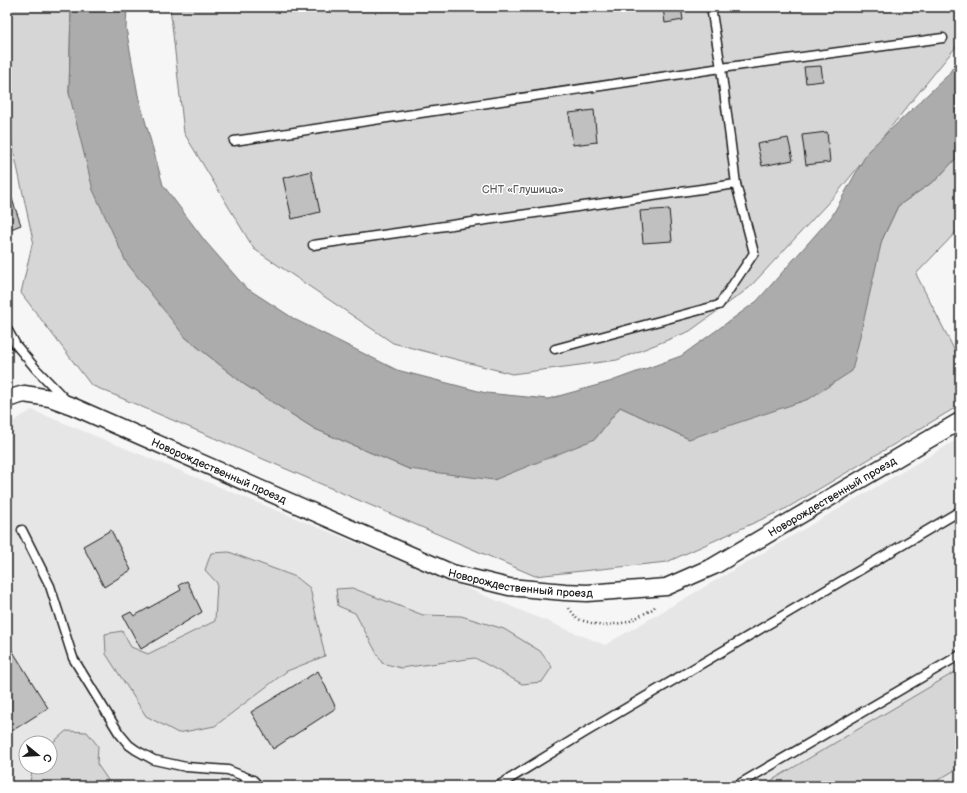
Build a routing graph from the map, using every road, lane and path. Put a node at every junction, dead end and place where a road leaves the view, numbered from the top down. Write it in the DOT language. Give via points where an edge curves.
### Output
graph roads {
  1 [pos="711,7"];
  2 [pos="943,38"];
  3 [pos="721,68"];
  4 [pos="234,141"];
  5 [pos="736,184"];
  6 [pos="313,245"];
  7 [pos="7,329"];
  8 [pos="555,348"];
  9 [pos="7,399"];
  10 [pos="72,406"];
  11 [pos="960,421"];
  12 [pos="960,511"];
  13 [pos="22,530"];
  14 [pos="666,587"];
  15 [pos="565,592"];
  16 [pos="960,655"];
  17 [pos="259,786"];
  18 [pos="498,786"];
  19 [pos="736,786"];
  1 -- 3 [label="lane"];
  2 -- 3 [label="lane"];
  3 -- 4 [label="lane"];
  3 -- 5 [label="lane"];
  5 -- 6 [label="lane"];
  5 -- 8 [label="lane" via="754,252 719,305"];
  7 -- 10 [label="lane" via="16,345 36,369"];
  9 -- 10 [label="street, Новорождественный проезд" via="24,394 50,398"];
  10 -- 15 [label="street, Новорождественный проезд" via="452,573 509,587"];
  11 -- 14 [label="street, Новорождественный проезд" via="714,566"];
  12 -- 18 [label="lane"];
  13 -- 17 [label="lane" via="50,586 73,658 119,733 129,744 154,760 186,767 228,770 253,780"];
  14 -- 15 [label="street, Новорождественный проезд" via="586,593"];
  14 -- 15 [label="path" via="653,609 628,622 602,626 577,619 565,603"];
  16 -- 19 [label="lane"];
}
